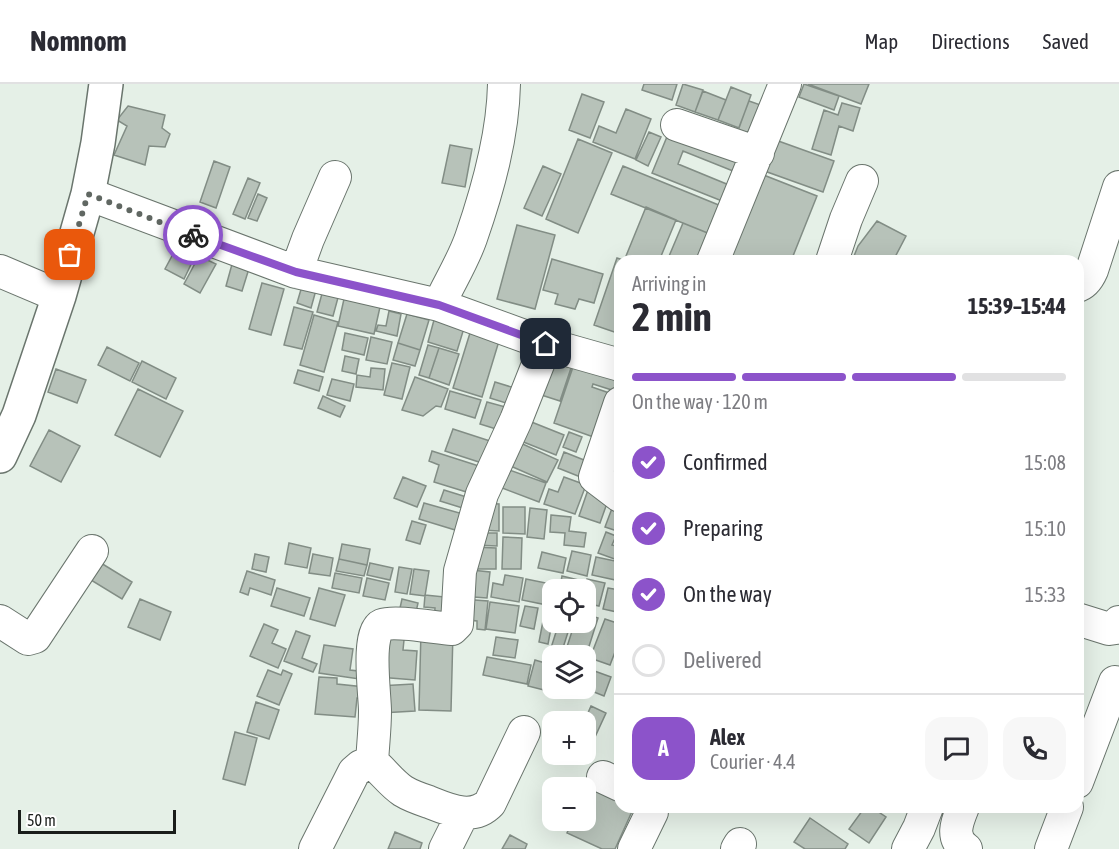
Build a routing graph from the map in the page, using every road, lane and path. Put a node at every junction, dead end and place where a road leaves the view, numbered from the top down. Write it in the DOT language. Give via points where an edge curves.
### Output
graph roads {
  1 [pos="106,84"];
  2 [pos="504,84"];
  3 [pos="785,84"];
  4 [pos="677,124"];
  5 [pos="758,153"];
  6 [pos="335,177"];
  7 [pos="862,181"];
  8 [pos="1119,187"];
  9 [pos="88,194"];
  10 [pos="716,255"];
  11 [pos="834,255"];
  12 [pos="0,271"];
  13 [pos="296,272"];
  14 [pos="1084,282"];
  15 [pos="59,296"];
  16 [pos="439,305"];
  17 [pos="546,344"];
  18 [pos="614,358"];
  19 [pos="614,421"];
  20 [pos="0,456"];
  21 [pos="614,491"];
  22 [pos="92,551"];
  23 [pos="1084,620"];
  24 [pos="0,621"];
  25 [pos="1119,622"];
  26 [pos="1115,682"];
  27 [pos="524,732"];
  28 [pos="372,762"];
  29 [pos="1084,764"];
  30 [pos="463,813"];
  31 [pos="652,813"];
  32 [pos="925,813"];
  33 [pos="961,813"];
  34 [pos="1065,813"];
  35 [pos="315,849"];
  36 [pos="445,849"];
  37 [pos="634,849"];
  38 [pos="908,849"];
  39 [pos="966,849"];
  40 [pos="1051,849"];
  1 -- 9 [label="main road"];
  2 -- 16 [label="street" via="494,159 470,240"];
  3 -- 5 [label="street"];
  4 -- 5 [label="street"];
  5 -- 10 [label="street"];
  6 -- 13 [label="street"];
  7 -- 11 [label="street"];
  8 -- 14 [label="street" via="1092,270"];
  9 -- 13 [label="street"];
  9 -- 15 [label="main road"];
  12 -- 15 [label="street"];
  13 -- 16 [label="street"];
  15 -- 20 [label="main road" via="19,415"];
  16 -- 17 [label="street"];
  17 -- 18 [label="street"];
  17 -- 28 [label="street" via="482,495 460,571 457,624 452,629 388,624 375,633"];
  19 -- 21 [label="street" via="595,477"];
  22 -- 24 [label="street" via="35,637 28,639"];
  23 -- 25 [label="street" via="1109,629 1116,628"];
  26 -- 29 [label="street"];
  27 -- 30 [label="street" via="490,803 484,809"];
  28 -- 30 [label="street" via="405,793"];
  28 -- 35 [label="street" via="354,772"];
  30 -- 36 [label="street"];
  31 -- 37 [label="street"];
  32 -- 38 [label="street"];
  33 -- 39 [label="street" via="956,834"];
  34 -- 40 [label="street"];
}
